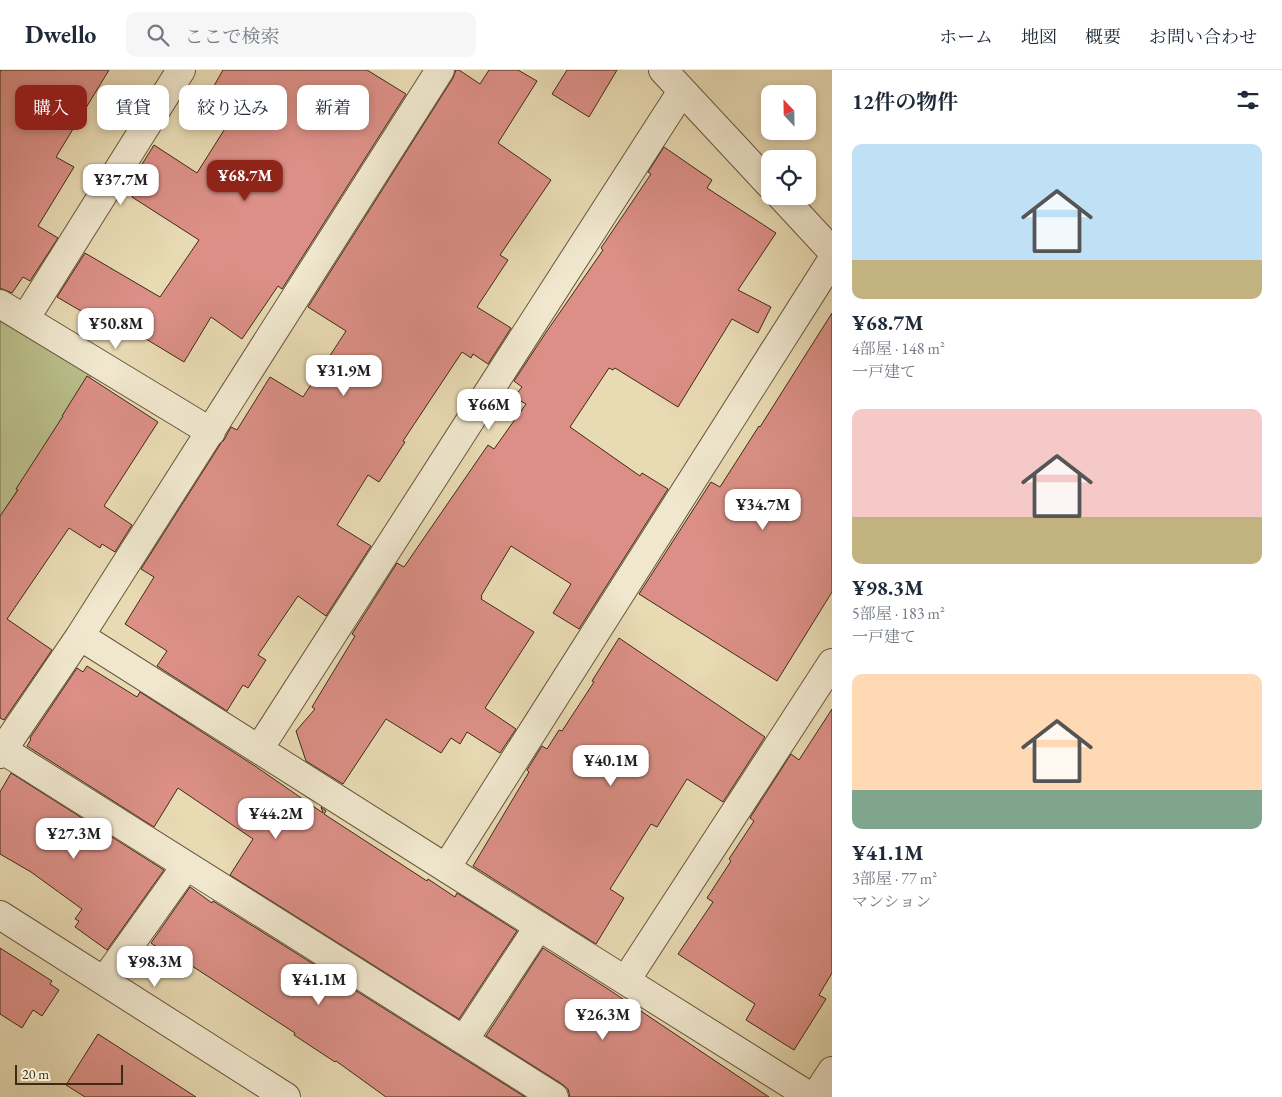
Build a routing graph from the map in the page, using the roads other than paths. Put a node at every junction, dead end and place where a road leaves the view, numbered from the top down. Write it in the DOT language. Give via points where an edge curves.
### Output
graph roads {
  1 [pos="180,70"];
  2 [pos="440,70"];
  3 [pos="663,70"];
  4 [pos="682,91"];
  5 [pos="761,175"];
  6 [pos="789,205"];
  7 [pos="832,251"];
  8 [pos="832,260"];
  9 [pos="0,304"];
  10 [pos="25,319"];
  11 [pos="211,432"];
  12 [pos="80,636"];
  13 [pos="832,663"];
  14 [pos="259,749"];
  15 [pos="1,752"];
  16 [pos="186,866"];
  17 [pos="446,868"];
  18 [pos="0,915"];
  19 [pos="539,926"];
  20 [pos="626,980"];
  21 [pos="104,981"];
  22 [pos="464,1040"];
  23 [pos="832,1071"];
  24 [pos="286,1097"];
  25 [pos="554,1097"];
  26 [pos="813,1097"];
  1 -- 10 [label="street"];
  2 -- 11 [label="street"];
  3 -- 4 [label="street"];
  4 -- 5 [label="street"];
  4 -- 14 [label="street"];
  6 -- 7 [label="street"];
  8 -- 17 [label="street"];
  9 -- 10 [label="street"];
  10 -- 11 [label="street"];
  11 -- 12 [label="street"];
  12 -- 14 [label="street"];
  12 -- 15 [label="street"];
  13 -- 20 [label="street"];
  14 -- 17 [label="street"];
  15 -- 16 [label="street"];
  16 -- 21 [label="street"];
  16 -- 22 [label="street"];
  17 -- 19 [label="street"];
  18 -- 21 [label="street"];
  19 -- 20 [label="street"];
  19 -- 22 [label="street"];
  20 -- 26 [label="street"];
  21 -- 24 [label="street"];
  22 -- 25 [label="street"];
  23 -- 26 [label="street"];
}
